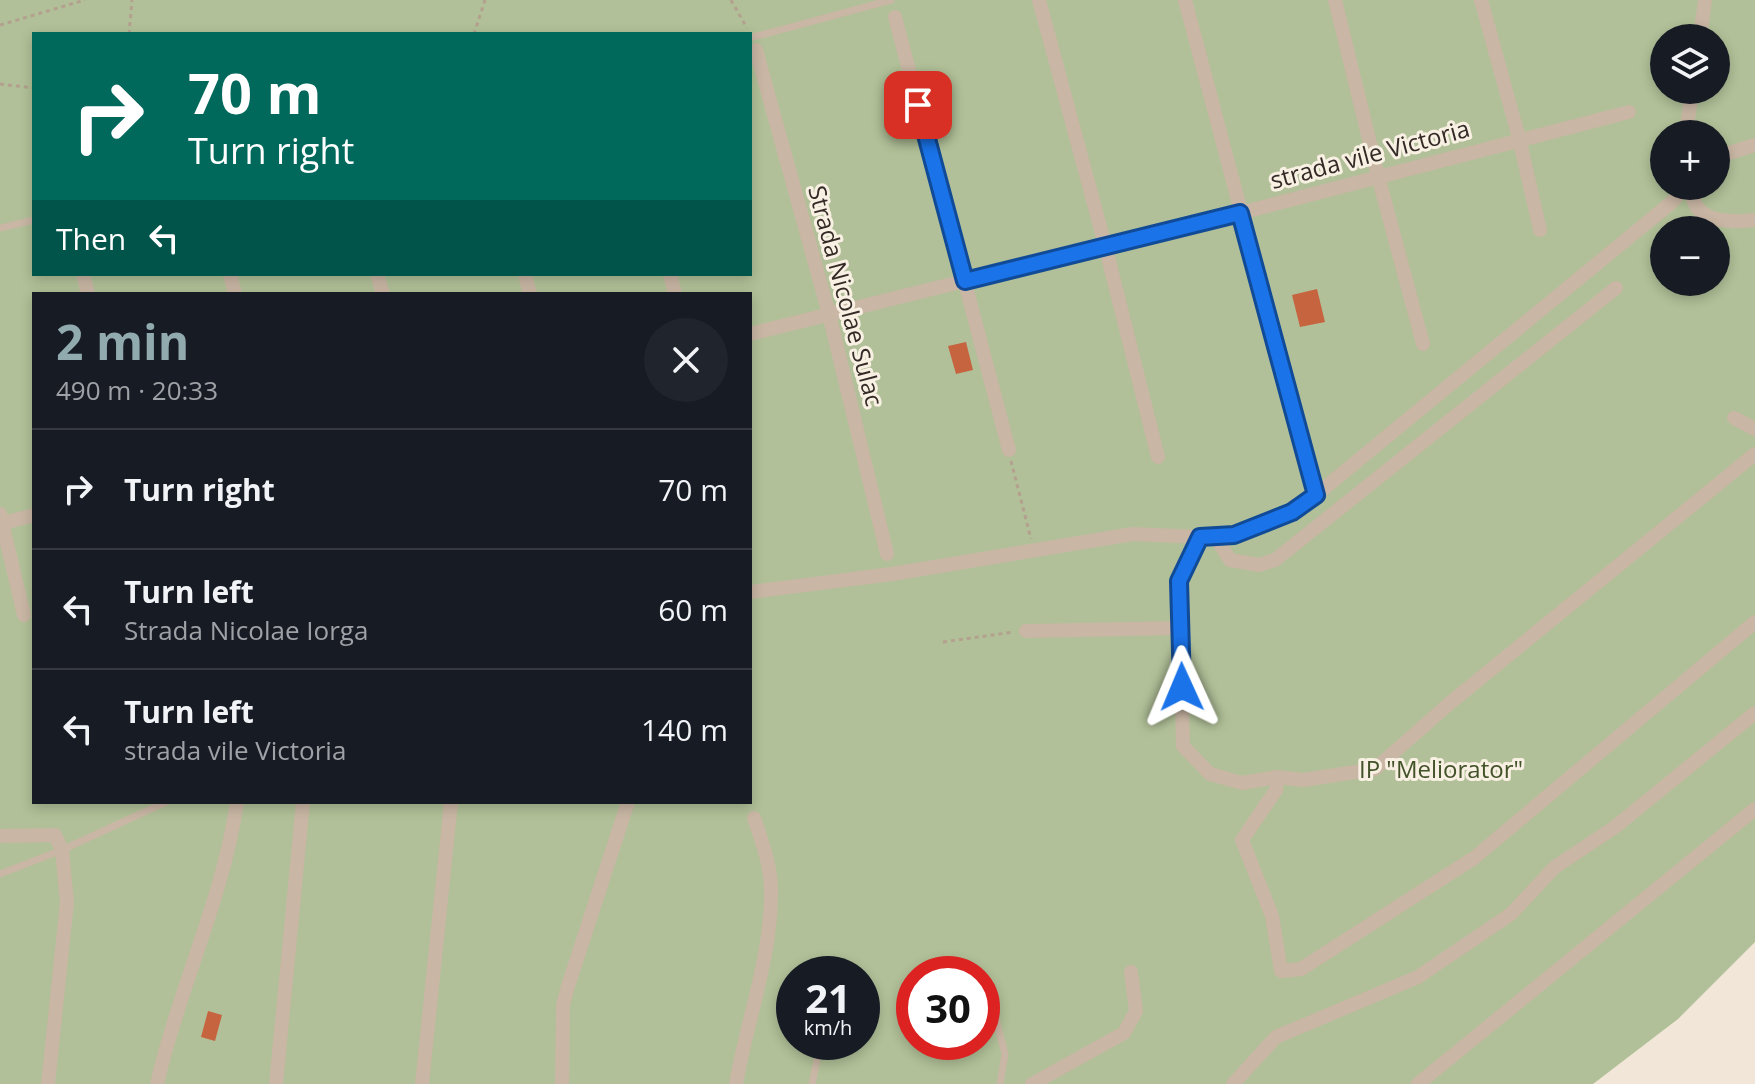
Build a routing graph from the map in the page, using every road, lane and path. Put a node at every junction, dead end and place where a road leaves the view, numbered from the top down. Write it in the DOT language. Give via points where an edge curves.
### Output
graph roads {
  1 [pos="85,0"];
  2 [pos="132,0"];
  3 [pos="485,0"];
  4 [pos="731,0"];
  5 [pos="891,0"];
  6 [pos="1039,0"];
  7 [pos="1185,0"];
  8 [pos="1335,0"];
  9 [pos="1481,0"];
  10 [pos="1705,0"];
  11 [pos="895,17"];
  12 [pos="1702,24"];
  13 [pos="0,25"];
  14 [pos="129,32"];
  15 [pos="475,32"];
  16 [pos="748,32"];
  17 [pos="753,42"];
  18 [pos="0,84"];
  19 [pos="32,88"];
  20 [pos="1629,112"];
  21 [pos="1519,138"];
  22 [pos="1755,145"];
  23 [pos="1730,153"];
  24 [pos="1378,176"];
  25 [pos="1675,200"];
  26 [pos="1690,200"];
  27 [pos="1240,213"];
  28 [pos="32,220"];
  29 [pos="1755,220"];
  30 [pos="0,228"];
  31 [pos="1540,230"];
  32 [pos="1105,245"];
  33 [pos="965,281"];
  34 [pos="1616,288"];
  35 [pos="829,314"];
  36 [pos="752,333"];
  37 [pos="1423,344"];
  38 [pos="1734,418"];
  39 [pos="1755,429"];
  40 [pos="1009,450"];
  41 [pos="1755,454"];
  42 [pos="1158,457"];
  43 [pos="1316,495"];
  44 [pos="32,515"];
  45 [pos="1,520"];
  46 [pos="1208,537"];
  47 [pos="1034,550"];
  48 [pos="887,554"];
  49 [pos="752,592"];
  50 [pos="24,615"];
  51 [pos="1755,622"];
  52 [pos="1181,628"];
  53 [pos="1026,631"];
  54 [pos="943,642"];
  55 [pos="1755,713"];
  56 [pos="1277,777"];
  57 [pos="162,804"];
  58 [pos="237,804"];
  59 [pos="303,804"];
  60 [pos="451,804"];
  61 [pos="627,804"];
  62 [pos="1755,809"];
  63 [pos="754,818"];
  64 [pos="0,836"];
  65 [pos="62,850"];
  66 [pos="0,874"];
  67 [pos="1131,972"];
  68 [pos="1000,1035"];
  69 [pos="817,1060"];
  70 [pos="48,1084"];
  71 [pos="157,1084"];
  72 [pos="276,1084"];
  73 [pos="422,1084"];
  74 [pos="562,1084"];
  75 [pos="736,1084"];
  76 [pos="812,1084"];
  77 [pos="1000,1084"];
  78 [pos="1032,1084"];
  79 [pos="1233,1084"];
  80 [pos="1418,1084"];
  1 -- 13 [label="path"];
  2 -- 14 [label="path"];
  3 -- 15 [label="path"];
  4 -- 16 [label="path"];
  5 -- 17 [label="lane"];
  6 -- 32 [label="street"];
  7 -- 27 [label="street"];
  8 -- 24 [label="street"];
  9 -- 21 [label="street"];
  10 -- 12 [label="street"];
  11 -- 33 [label="street"];
  17 -- 35 [label="street, Strada Nicolae Sulac"];
  18 -- 19 [label="path"];
  20 -- 21 [label="street, strada vile Victoria"];
  21 -- 24 [label="street, strada vile Victoria"];
  21 -- 31 [label="street"];
  22 -- 23 [label="street"];
  24 -- 27 [label="street, strada vile Victoria"];
  24 -- 37 [label="street"];
  25 -- 43 [label="street"];
  26 -- 29 [label="street" via="1717,221"];
  27 -- 32 [label="street, strada vile Victoria"];
  27 -- 43 [label="street"];
  28 -- 30 [label="lane"];
  32 -- 33 [label="street, strada vile Victoria"];
  32 -- 42 [label="street"];
  33 -- 35 [label="street, strada vile Victoria"];
  33 -- 40 [label="street"];
  34 -- 46 [label="street" via="1275,560 1259,565 1230,560"];
  35 -- 36 [label="street, strada vile Victoria"];
  35 -- 48 [label="street, Strada Nicolae Sulac"];
  38 -- 39 [label="street"];
  40 -- 47 [label="path"];
  41 -- 56 [label="street" via="1375,769 1303,780"];
  43 -- 46 [label="street" via="1292,512 1234,535"];
  44 -- 45 [label="street"];
  45 -- 50 [label="street"];
  46 -- 47 [label="street" via="1133,534"];
  46 -- 52 [label="street" via="1179,581"];
  47 -- 49 [label="street"];
  51 -- 56 [label="street" via="1474,858 1301,969 1281,971 1272,916 1242,840 1276,790"];
  52 -- 53 [label="street"];
  52 -- 56 [label="street" via="1183,746 1210,774 1242,783"];
  53 -- 54 [label="path"];
  55 -- 79 [label="street" via="1615,827 1555,867 1511,914 1418,977 1276,1037"];
  57 -- 65 [label="lane"];
  58 -- 71 [label="street" via="214,904"];
  59 -- 72 [label="street"];
  60 -- 73 [label="street"];
  61 -- 74 [label="street" via="563,1005"];
  62 -- 80 [label="street"];
  63 -- 75 [label="street" via="772,888 768,939"];
  64 -- 65 [label="street" via="55,835"];
  65 -- 66 [label="lane"];
  65 -- 70 [label="street" via="67,902"];
  67 -- 78 [label="street" via="1136,1011 1124,1033"];
  68 -- 77 [label="lane" via="1005,1054"];
  69 -- 76 [label="lane"];
}
